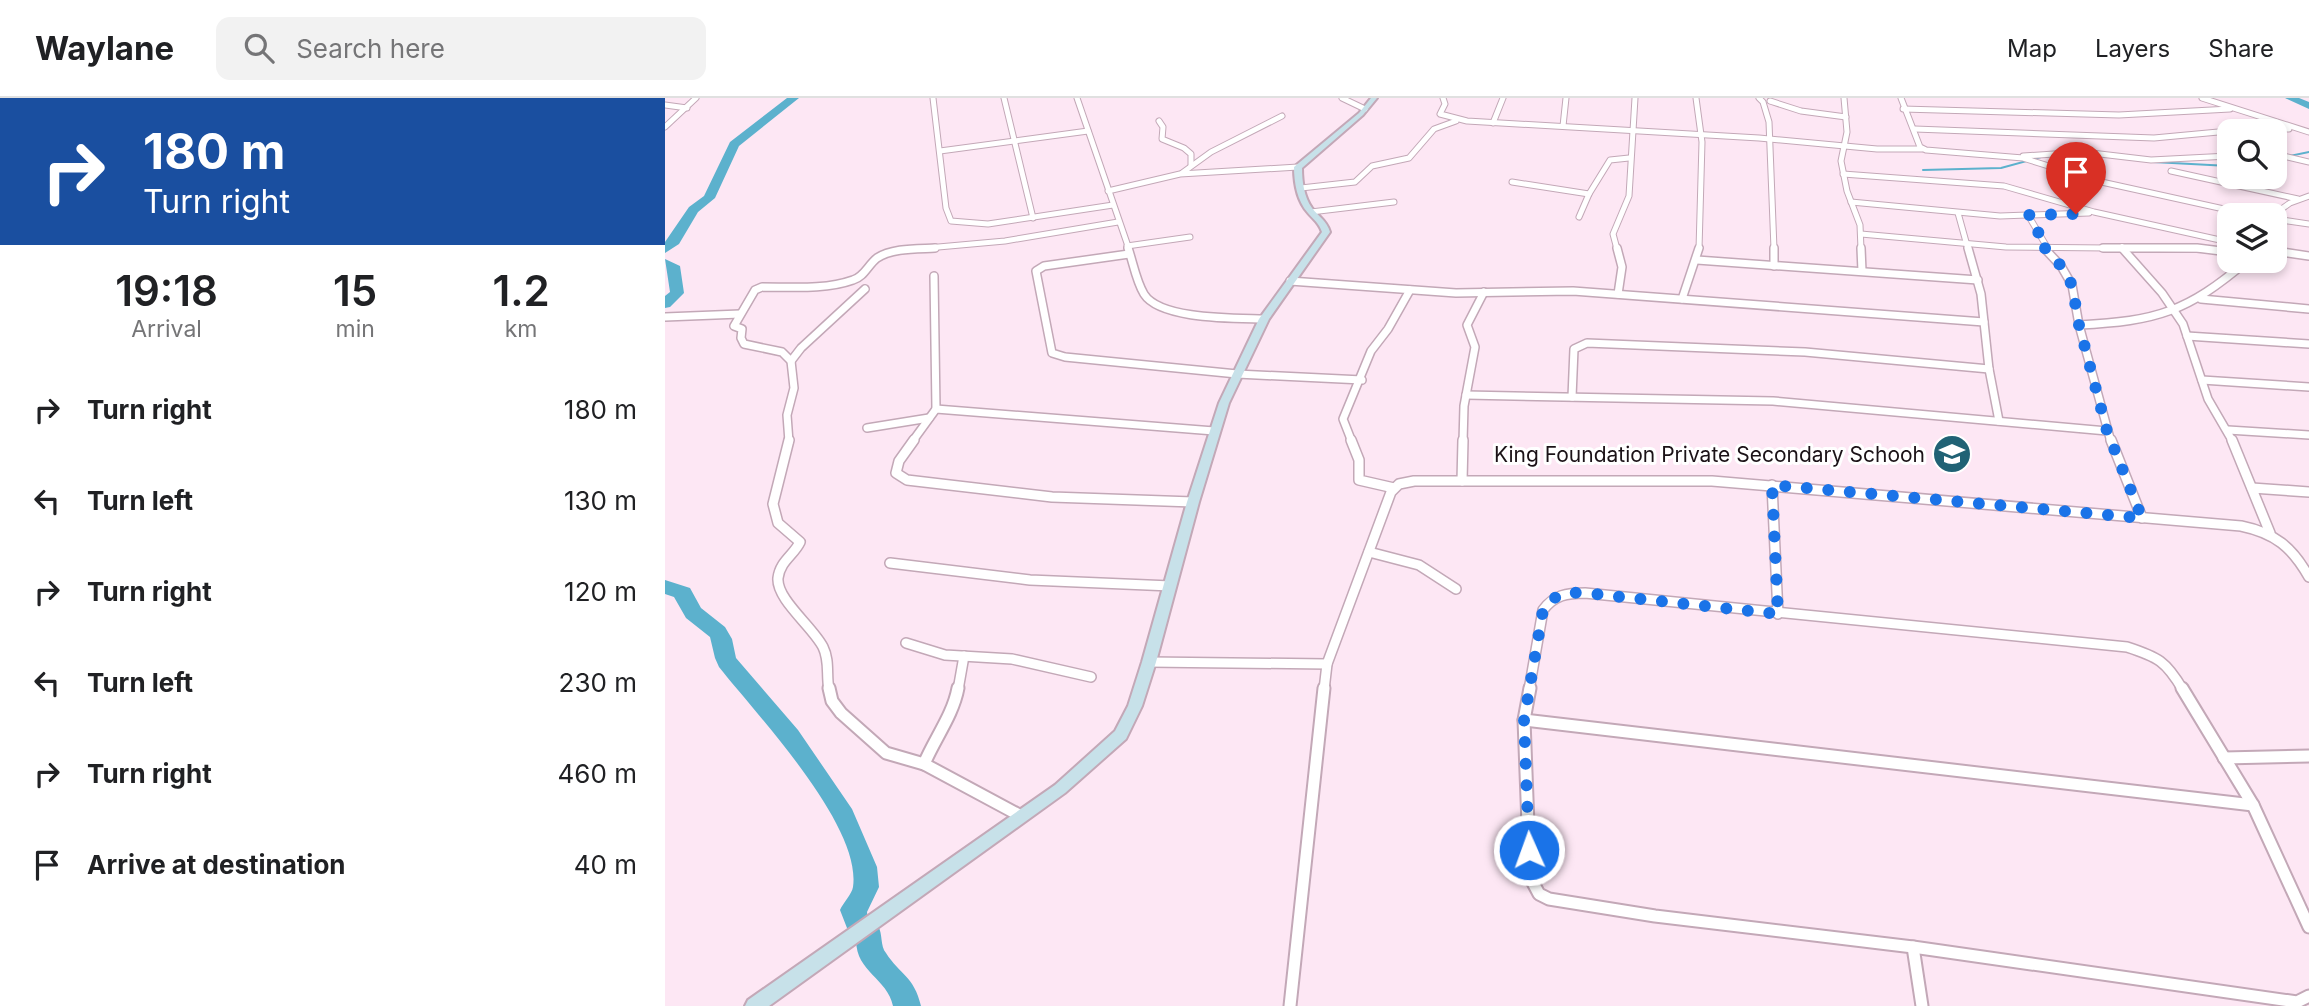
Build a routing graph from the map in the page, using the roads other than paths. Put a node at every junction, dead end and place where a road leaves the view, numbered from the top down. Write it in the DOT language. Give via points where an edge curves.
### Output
graph roads {
  1 [pos="696,98"];
  2 [pos="933,98"];
  3 [pos="1003,98"];
  4 [pos="1077,98"];
  5 [pos="1342,98"];
  6 [pos="1374,98"];
  7 [pos="1443,98"];
  8 [pos="1503,98"];
  9 [pos="1566,98"];
  10 [pos="1635,98"];
  11 [pos="1696,98"];
  12 [pos="1780,98"];
  13 [pos="1845,98"];
  14 [pos="1901,98"];
  15 [pos="2202,98"];
  16 [pos="1764,100"];
  17 [pos="665,105"];
  18 [pos="687,108"];
  19 [pos="1365,109"];
  20 [pos="1903,109"];
  21 [pos="2230,109"];
  22 [pos="1282,116"];
  23 [pos="1846,117"];
  24 [pos="1458,120"];
  25 [pos="1159,121"];
  26 [pos="1493,123"];
  27 [pos="1563,126"];
  28 [pos="665,127"];
  29 [pos="1915,129"];
  30 [pos="2287,129"];
  31 [pos="2298,129"];
  32 [pos="1088,131"];
  33 [pos="1631,131"];
  34 [pos="2217,132"];
  35 [pos="2309,132"];
  36 [pos="1701,136"];
  37 [pos="1769,139"];
  38 [pos="1016,142"];
  39 [pos="1844,146"];
  40 [pos="1922,149"];
  41 [pos="940,151"];
  42 [pos="2014,157"];
  43 [pos="2217,157"];
  44 [pos="2287,157"];
  45 [pos="1629,158"];
  46 [pos="2309,162"];
  47 [pos="1191,165"];
  48 [pos="1298,167"];
  49 [pos="2171,171"];
  50 [pos="1180,174"];
  51 [pos="1843,174"];
  52 [pos="1513,182"];
  53 [pos="1301,188"];
  54 [pos="1108,191"];
  55 [pos="1589,194"];
  56 [pos="2309,196"];
  57 [pos="2298,199"];
  58 [pos="1394,202"];
  59 [pos="1851,202"];
  60 [pos="1113,205"];
  61 [pos="2217,207"];
  62 [pos="2287,207"];
  63 [pos="1311,212"];
  64 [pos="2094,212"];
  65 [pos="1958,213"];
  66 [pos="2028,215"];
  67 [pos="1579,217"];
  68 [pos="1033,218"];
  69 [pos="2287,219"];
  70 [pos="1118,222"];
  71 [pos="2309,223"];
  72 [pos="1861,234"];
  73 [pos="1190,237"];
  74 [pos="2217,239"];
  75 [pos="1969,243"];
  76 [pos="2046,247"];
  77 [pos="2122,247"];
  78 [pos="1128,250"];
  79 [pos="2217,251"];
  80 [pos="2287,253"];
  81 [pos="2309,256"];
  82 [pos="1697,260"];
  83 [pos="1774,267"];
  84 [pos="1861,271"];
  85 [pos="2232,273"];
  86 [pos="934,276"];
  87 [pos="1978,280"];
  88 [pos="1290,281"];
  89 [pos="866,289"];
  90 [pos="1411,290"];
  91 [pos="1484,292"];
  92 [pos="1456,293"];
  93 [pos="1618,294"];
  94 [pos="1682,299"];
  95 [pos="2201,299"];
  96 [pos="1475,308"];
  97 [pos="2309,309"];
  98 [pos="2176,312"];
  99 [pos="740,314"];
  100 [pos="665,317"];
  101 [pos="1264,319"];
  102 [pos="1984,321"];
  103 [pos="2079,325"];
  104 [pos="2187,336"];
  105 [pos="2309,344"];
  106 [pos="791,361"];
  107 [pos="1989,369"];
  108 [pos="1237,374"];
  109 [pos="1361,380"];
  110 [pos="2202,380"];
  111 [pos="2309,387"];
  112 [pos="1466,395"];
  113 [pos="1572,397"];
  114 [pos="936,410"];
  115 [pos="929,418"];
  116 [pos="1999,421"];
  117 [pos="867,428"];
  118 [pos="2228,430"];
  119 [pos="1214,431"];
  120 [pos="2107,431"];
  121 [pos="2309,435"];
  122 [pos="1462,481"];
  123 [pos="1772,485"];
  124 [pos="1394,488"];
  125 [pos="2252,488"];
  126 [pos="2309,492"];
  127 [pos="1193,502"];
  128 [pos="2142,518"];
  129 [pos="2270,533"];
  130 [pos="1369,552"];
  131 [pos="2298,557"];
  132 [pos="2309,558"];
  133 [pos="890,563"];
  134 [pos="2309,577"];
  135 [pos="1171,586"];
  136 [pos="1456,589"];
  137 [pos="1778,614"];
  138 [pos="906,643"];
  139 [pos="964,656"];
  140 [pos="1149,662"];
  141 [pos="1328,664"];
  142 [pos="1091,677"];
  143 [pos="1524,720"];
  144 [pos="2309,756"];
  145 [pos="2224,758"];
  146 [pos="924,764"];
  147 [pos="2253,805"];
  148 [pos="1021,816"];
  149 [pos="2309,927"];
  150 [pos="1913,947"];
  151 [pos="2309,996"];
  152 [pos="754,1006"];
  153 [pos="1290,1006"];
  154 [pos="1922,1006"];
  1 -- 18 [label="street"];
  2 -- 41 [label="street"];
  3 -- 38 [label="street"];
  4 -- 32 [label="street"];
  5 -- 19 [label="street"];
  6 -- 19 [label="street"];
  7 -- 24 [label="street" via="1439,113"];
  8 -- 26 [label="street"];
  9 -- 27 [label="street"];
  10 -- 33 [label="street"];
  11 -- 36 [label="street"];
  12 -- 16 [label="street"];
  13 -- 23 [label="street"];
  14 -- 20 [label="street"];
  15 -- 21 [label="street"];
  16 -- 23 [label="street"];
  16 -- 37 [label="street"];
  17 -- 18 [label="street"];
  18 -- 28 [label="street"];
  19 -- 48 [label="street"];
  20 -- 21 [label="street" via="2119,115"];
  20 -- 29 [label="street"];
  21 -- 31 [label="street"];
  22 -- 47 [label="street"];
  23 -- 39 [label="street"];
  24 -- 26 [label="street"];
  24 -- 53 [label="street" via="1434,129 1409,158 1372,166 1355,182"];
  25 -- 47 [label="street" via="1162,139 1191,154"];
  26 -- 27 [label="street"];
  27 -- 33 [label="street"];
  29 -- 34 [label="street" via="2154,138"];
  29 -- 40 [label="street"];
  30 -- 31 [label="street"];
  31 -- 35 [label="street"];
  32 -- 38 [label="street"];
  32 -- 54 [label="street"];
  33 -- 36 [label="street"];
  33 -- 45 [label="street"];
  36 -- 37 [label="street"];
  36 -- 82 [label="street"];
  37 -- 39 [label="street"];
  37 -- 83 [label="street"];
  38 -- 41 [label="street"];
  38 -- 68 [label="street"];
  39 -- 40 [label="street"];
  39 -- 51 [label="street"];
  40 -- 42 [label="street"];
  41 -- 68 [label="street" via="951,221 988,224"];
  42 -- 43 [label="street" via="2083,152 2156,160"];
  42 -- 61 [label="street"];
  44 -- 46 [label="street"];
  45 -- 55 [label="street" via="1610,160"];
  45 -- 93 [label="street" via="1629,196 1613,234 1622,267"];
  47 -- 50 [label="street"];
  48 -- 50 [label="street"];
  48 -- 53 [label="street"];
  49 -- 57 [label="street"];
  50 -- 54 [label="street"];
  51 -- 59 [label="street"];
  51 -- 64 [label="street" via="2000,185"];
  52 -- 55 [label="street"];
  53 -- 63 [label="street"];
  54 -- 60 [label="street"];
  55 -- 67 [label="street"];
  56 -- 57 [label="street"];
  57 -- 62 [label="street"];
  58 -- 63 [label="street"];
  59 -- 65 [label="street"];
  59 -- 72 [label="street"];
  60 -- 68 [label="street"];
  60 -- 70 [label="street"];
  63 -- 88 [label="street" via="1326,232"];
  64 -- 66 [label="street"];
  64 -- 74 [label="street"];
  65 -- 66 [label="street"];
  65 -- 75 [label="street"];
  66 -- 76 [label="street"];
  69 -- 71 [label="street"];
  70 -- 78 [label="street"];
  70 -- 99 [label="street" via="1005,241 897,251 877,258 852,281 758,288"];
  72 -- 75 [label="street"];
  72 -- 84 [label="street"];
  73 -- 78 [label="street"];
  75 -- 76 [label="street"];
  75 -- 87 [label="street"];
  76 -- 77 [label="street"];
  76 -- 103 [label="street" via="2072,285"];
  77 -- 79 [label="street"];
  77 -- 98 [label="street"];
  78 -- 101 [label="street" via="1143,294 1153,305 1178,312"];
  78 -- 108 [label="street" via="1036,271 1052,353 1065,358"];
  80 -- 81 [label="street"];
  82 -- 83 [label="street"];
  82 -- 94 [label="street"];
  83 -- 84 [label="street"];
  84 -- 87 [label="street"];
  85 -- 95 [label="street"];
  86 -- 114 [label="street"];
  87 -- 102 [label="street"];
  88 -- 90 [label="street"];
  88 -- 101 [label="street"];
  89 -- 106 [label="street"];
  90 -- 92 [label="street"];
  90 -- 109 [label="street" via="1371,351"];
  91 -- 92 [label="street"];
  91 -- 93 [label="street"];
  91 -- 96 [label="street"];
  92 -- 96 [label="street" via="1472,301"];
  93 -- 94 [label="street"];
  94 -- 102 [label="street"];
  95 -- 97 [label="street"];
  95 -- 98 [label="street"];
  96 -- 112 [label="street" via="1467,325 1475,347"];
  98 -- 103 [label="street" via="2130,323"];
  98 -- 104 [label="street"];
  99 -- 100 [label="street"];
  99 -- 106 [label="street" via="734,326 742,329 744,344 782,352"];
  101 -- 108 [label="street"];
  102 -- 107 [label="street"];
  103 -- 120 [label="street"];
  104 -- 105 [label="street"];
  104 -- 110 [label="street"];
  106 -- 146 [label="street" via="794,388 787,415 789,446 773,504 778,523 800,542 786,557 778,577 779,589 822,645 832,701 841,713 878,748"];
  107 -- 113 [label="street" via="1805,352 1587,342 1574,349"];
  107 -- 116 [label="street"];
  108 -- 109 [label="street"];
  108 -- 119 [label="street"];
  109 -- 124 [label="street" via="1343,424 1359,460 1357,477"];
  110 -- 111 [label="street"];
  110 -- 118 [label="street"];
  112 -- 113 [label="street"];
  112 -- 122 [label="street"];
  113 -- 116 [label="street" via="1773,401"];
  114 -- 115 [label="street"];
  114 -- 119 [label="street"];
  115 -- 117 [label="street"];
  115 -- 127 [label="street" via="899,461 896,473 900,477 1052,497"];
  116 -- 120 [label="street"];
  118 -- 121 [label="street"];
  118 -- 125 [label="street"];
  119 -- 127 [label="street"];
  120 -- 128 [label="street"];
  122 -- 123 [label="street" via="1650,478"];
  122 -- 124 [label="street" via="1405,482"];
  123 -- 128 [label="street"];
  123 -- 137 [label="street"];
  124 -- 130 [label="street"];
  125 -- 126 [label="street"];
  125 -- 129 [label="street"];
  127 -- 135 [label="street"];
  128 -- 129 [label="street" via="2241,526"];
  129 -- 131 [label="street" via="2292,547"];
  130 -- 136 [label="street" via="1419,565"];
  130 -- 141 [label="street"];
  131 -- 132 [label="street"];
  131 -- 134 [label="street"];
  133 -- 135 [label="street" via="983,577"];
  135 -- 140 [label="street"];
  137 -- 143 [label="street" via="1585,593 1557,595 1543,610"];
  137 -- 145 [label="street" via="2143,652 2169,666"];
  138 -- 139 [label="street" via="929,652"];
  139 -- 142 [label="street" via="1012,659"];
  139 -- 146 [label="street" via="955,706"];
  140 -- 141 [label="street"];
  140 -- 148 [label="street" via="1121,735 1080,773"];
  141 -- 153 [label="street"];
  143 -- 147 [label="street"];
  143 -- 150 [label="street" via="1530,877 1539,894 1655,916"];
  144 -- 145 [label="street"];
  145 -- 147 [label="street"];
  146 -- 148 [label="street"];
  147 -- 149 [label="street"];
  148 -- 152 [label="street"];
  150 -- 151 [label="street" via="2297,1002"];
  150 -- 154 [label="street"];
}
